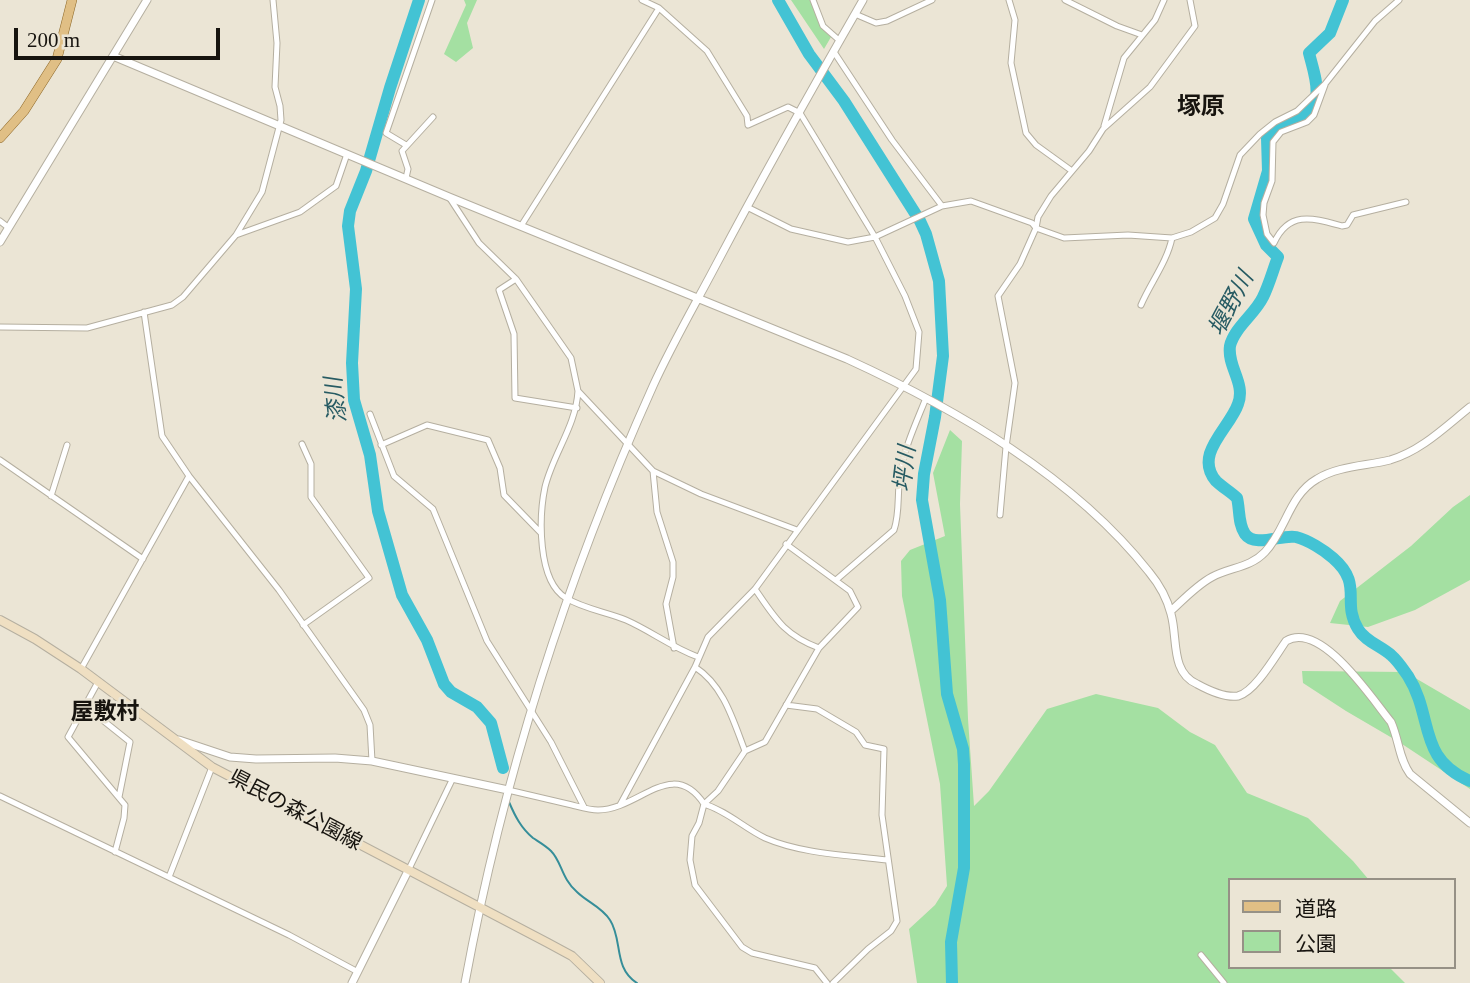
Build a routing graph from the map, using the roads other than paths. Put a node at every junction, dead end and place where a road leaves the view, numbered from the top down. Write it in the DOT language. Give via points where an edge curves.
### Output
graph roads {
  1 [pos="72,0"];
  2 [pos="148,0"];
  3 [pos="273,0"];
  4 [pos="432,0"];
  5 [pos="642,0"];
  6 [pos="813,0"];
  7 [pos="863,0"];
  8 [pos="932,0"];
  9 [pos="1010,0"];
  10 [pos="1065,0"];
  11 [pos="1164,0"];
  12 [pos="1190,0"];
  13 [pos="1399,0"];
  14 [pos="659,8"];
  15 [pos="855,13"];
  16 [pos="1142,35"];
  17 [pos="840,41"];
  18 [pos="834,52"];
  19 [pos="113,56"];
  20 [pos="1324,85"];
  21 [pos="800,113"];
  22 [pos="1290,116"];
  23 [pos="433,117"];
  24 [pos="1306,121"];
  25 [pos="280,126"];
  26 [pos="1103,130"];
  27 [pos="0,138"];
  28 [pos="406,145"];
  29 [pos="347,153"];
  30 [pos="1072,170"];
  31 [pos="405,178"];
  32 [pos="449,197"];
  33 [pos="1406,202"];
  34 [pos="942,206"];
  35 [pos="747,207"];
  36 [pos="0,221"];
  37 [pos="521,226"];
  38 [pos="9,228"];
  39 [pos="1036,228"];
  40 [pos="236,235"];
  41 [pos="875,237"];
  42 [pos="1172,238"];
  43 [pos="0,242"];
  44 [pos="516,279"];
  45 [pos="699,297"];
  46 [pos="1141,304"];
  47 [pos="144,312"];
  48 [pos="0,327"];
  49 [pos="904,385"];
  50 [pos="578,391"];
  51 [pos="930,400"];
  52 [pos="1470,407"];
  53 [pos="577,408"];
  54 [pos="370,414"];
  55 [pos="302,444"];
  56 [pos="67,445"];
  57 [pos="381,445"];
  58 [pos="627,446"];
  59 [pos="1006,447"];
  60 [pos="0,460"];
  61 [pos="653,471"];
  62 [pos="189,476"];
  63 [pos="51,496"];
  64 [pos="1000,515"];
  65 [pos="797,530"];
  66 [pos="541,533"];
  67 [pos="786,544"];
  68 [pos="142,559"];
  69 [pos="836,580"];
  70 [pos="755,589"];
  71 [pos="567,599"];
  72 [pos="1171,611"];
  73 [pos="0,620"];
  74 [pos="303,625"];
  75 [pos="674,648"];
  76 [pos="819,648"];
  77 [pos="698,657"];
  78 [pos="695,667"];
  79 [pos="81,669"];
  80 [pos="98,682"];
  81 [pos="786,705"];
  82 [pos="85,706"];
  83 [pos="531,709"];
  84 [pos="164,734"];
  85 [pos="745,751"];
  86 [pos="372,761"];
  87 [pos="212,767"];
  88 [pos="453,778"];
  89 [pos="508,790"];
  90 [pos="0,796"];
  91 [pos="119,797"];
  92 [pos="704,804"];
  93 [pos="620,805"];
  94 [pos="583,807"];
  95 [pos="1470,823"];
  96 [pos="115,852"];
  97 [pos="887,860"];
  98 [pos="408,870"];
  99 [pos="169,877"];
  100 [pos="479,906"];
  101 [pos="1200,955"];
  102 [pos="358,972"];
  103 [pos="352,983"];
  104 [pos="465,983"];
  105 [pos="600,983"];
  106 [pos="827,983"];
  107 [pos="833,983"];
  108 [pos="1224,983"];
  1 -- 27 [label="main road" via="57,59 24,111"];
  2 -- 19 [label="street"];
  3 -- 25 [label="street"];
  4 -- 28 [label="street" via="386,133"];
  5 -- 14 [label="street"];
  6 -- 17 [label="street" via="823,26"];
  7 -- 15 [label="street"];
  8 -- 15 [label="street" via="876,23"];
  9 -- 30 [label="street" via="1015,20 1011,63 1026,133"];
  10 -- 16 [label="street"];
  11 -- 16 [label="street"];
  12 -- 26 [label="street" via="1195,26 1150,88"];
  13 -- 20 [label="street"];
  14 -- 21 [label="street" via="707,51 748,125 788,107"];
  14 -- 37 [label="street"];
  15 -- 17 [label="street"];
  16 -- 26 [label="street" via="1124,58"];
  17 -- 18 [label="street"];
  18 -- 21 [label="street"];
  18 -- 34 [label="street"];
  19 -- 25 [label="street"];
  19 -- 38 [label="street"];
  20 -- 22 [label="street"];
  20 -- 24 [label="street" via="1318,108"];
  21 -- 35 [label="street"];
  21 -- 41 [label="street"];
  22 -- 24 [label="street"];
  22 -- 42 [label="street" via="1260,134 1240,155 1215,218"];
  23 -- 28 [label="street"];
  24 -- 33 [label="street" via="1280,132 1273,142 1272,181 1263,215 1274,243 1284,226 1293,221 1342,226 1353,215"];
  25 -- 29 [label="street"];
  25 -- 40 [label="street" via="262,192"];
  26 -- 30 [label="street"];
  28 -- 31 [label="street" via="402,151 408,169"];
  29 -- 31 [label="street"];
  29 -- 40 [label="street" via="336,186 312,205"];
  30 -- 39 [label="street" via="1051,195"];
  31 -- 32 [label="street"];
  32 -- 37 [label="street"];
  32 -- 44 [label="street" via="479,243"];
  34 -- 39 [label="street" via="971,201"];
  34 -- 41 [label="street"];
  35 -- 41 [label="street" via="791,229 848,242"];
  35 -- 45 [label="street"];
  36 -- 38 [label="street"];
  37 -- 45 [label="street"];
  38 -- 43 [label="street"];
  39 -- 42 [label="street" via="1064,238"];
  39 -- 59 [label="street" via="1020,264 998,296 1015,383"];
  40 -- 47 [label="street" via="183,297 172,305"];
  41 -- 49 [label="street" via="919,332 916,369"];
  42 -- 46 [label="street"];
  44 -- 50 [label="street" via="571,358"];
  44 -- 53 [label="street" via="499,290 514,334 515,398"];
  45 -- 49 [label="street"];
  45 -- 58 [label="street"];
  47 -- 48 [label="street" via="87,328"];
  47 -- 62 [label="street" via="159,426"];
  49 -- 51 [label="street"];
  49 -- 65 [label="street"];
  50 -- 53 [label="street"];
  50 -- 58 [label="street"];
  51 -- 59 [label="street"];
  51 -- 69 [label="street" via="912,431 900,475 894,530"];
  52 -- 72 [label="street" via="1409,452 1329,472 1309,484 1263,555 1209,578"];
  53 -- 66 [label="street" via="545,487"];
  54 -- 57 [label="street"];
  55 -- 74 [label="street" via="311,464 311,497 369,578"];
  56 -- 63 [label="street"];
  57 -- 66 [label="street" via="428,425 488,440 500,468 504,495"];
  57 -- 83 [label="street" via="394,477 433,509 487,641"];
  58 -- 61 [label="street"];
  58 -- 71 [label="street"];
  59 -- 64 [label="street"];
  59 -- 72 [label="street" via="1101,520 1147,569"];
  60 -- 63 [label="street"];
  61 -- 65 [label="street"];
  61 -- 75 [label="street" via="657,512 673,562 666,604"];
  62 -- 68 [label="street"];
  62 -- 74 [label="street"];
  63 -- 68 [label="street"];
  65 -- 67 [label="street"];
  66 -- 71 [label="street" via="555,590"];
  67 -- 69 [label="street"];
  67 -- 70 [label="street"];
  68 -- 79 [label="street"];
  69 -- 76 [label="street" via="850,591 858,607"];
  70 -- 76 [label="street" via="788,633"];
  70 -- 77 [label="street" via="708,637"];
  71 -- 75 [label="street" via="628,621"];
  71 -- 83 [label="street"];
  72 -- 95 [label="street" via="1180,671 1197,684 1227,695 1238,696 1254,686 1286,640 1294,636 1325,647 1391,722 1410,775"];
  73 -- 79 [label="main road, 県民の森公園線"];
  74 -- 86 [label="street" via="364,710 370,725"];
  75 -- 77 [label="street"];
  76 -- 81 [label="street"];
  77 -- 78 [label="street"];
  78 -- 85 [label="street" via="726,699"];
  78 -- 93 [label="street"];
  79 -- 80 [label="main road, 県民の森公園線"];
  80 -- 82 [label="street"];
  80 -- 84 [label="main road, 県民の森公園線"];
  81 -- 85 [label="street" via="765,742"];
  81 -- 97 [label="street" via="817,709 856,732 865,745 884,749 881,795"];
  82 -- 91 [label="street" via="130,742"];
  82 -- 91 [label="street" via="68,737"];
  83 -- 89 [label="street"];
  83 -- 94 [label="street"];
  84 -- 86 [label="street" via="230,757"];
  84 -- 87 [label="main road, 県民の森公園線"];
  85 -- 92 [label="street"];
  86 -- 88 [label="street"];
  87 -- 98 [label="main road, 県民の森公園線"];
  87 -- 99 [label="street"];
  88 -- 89 [label="street"];
  88 -- 98 [label="street"];
  89 -- 94 [label="street"];
  89 -- 100 [label="street"];
  90 -- 96 [label="street"];
  91 -- 96 [label="street" via="125,805"];
  92 -- 93 [label="street" via="686,785 669,783"];
  92 -- 97 [label="street" via="766,838 811,850"];
  92 -- 106 [label="street" via="692,836 695,885 742,947 815,968"];
  93 -- 94 [label="street" via="599,810"];
  96 -- 99 [label="street"];
  97 -- 107 [label="street" via="897,921"];
  98 -- 100 [label="main road, 県民の森公園線"];
  98 -- 102 [label="street"];
  99 -- 102 [label="street"];
  100 -- 104 [label="street"];
  100 -- 105 [label="main road, 県民の森公園線" via="572,956"];
  101 -- 108 [label="street"];
  102 -- 103 [label="street"];
}
